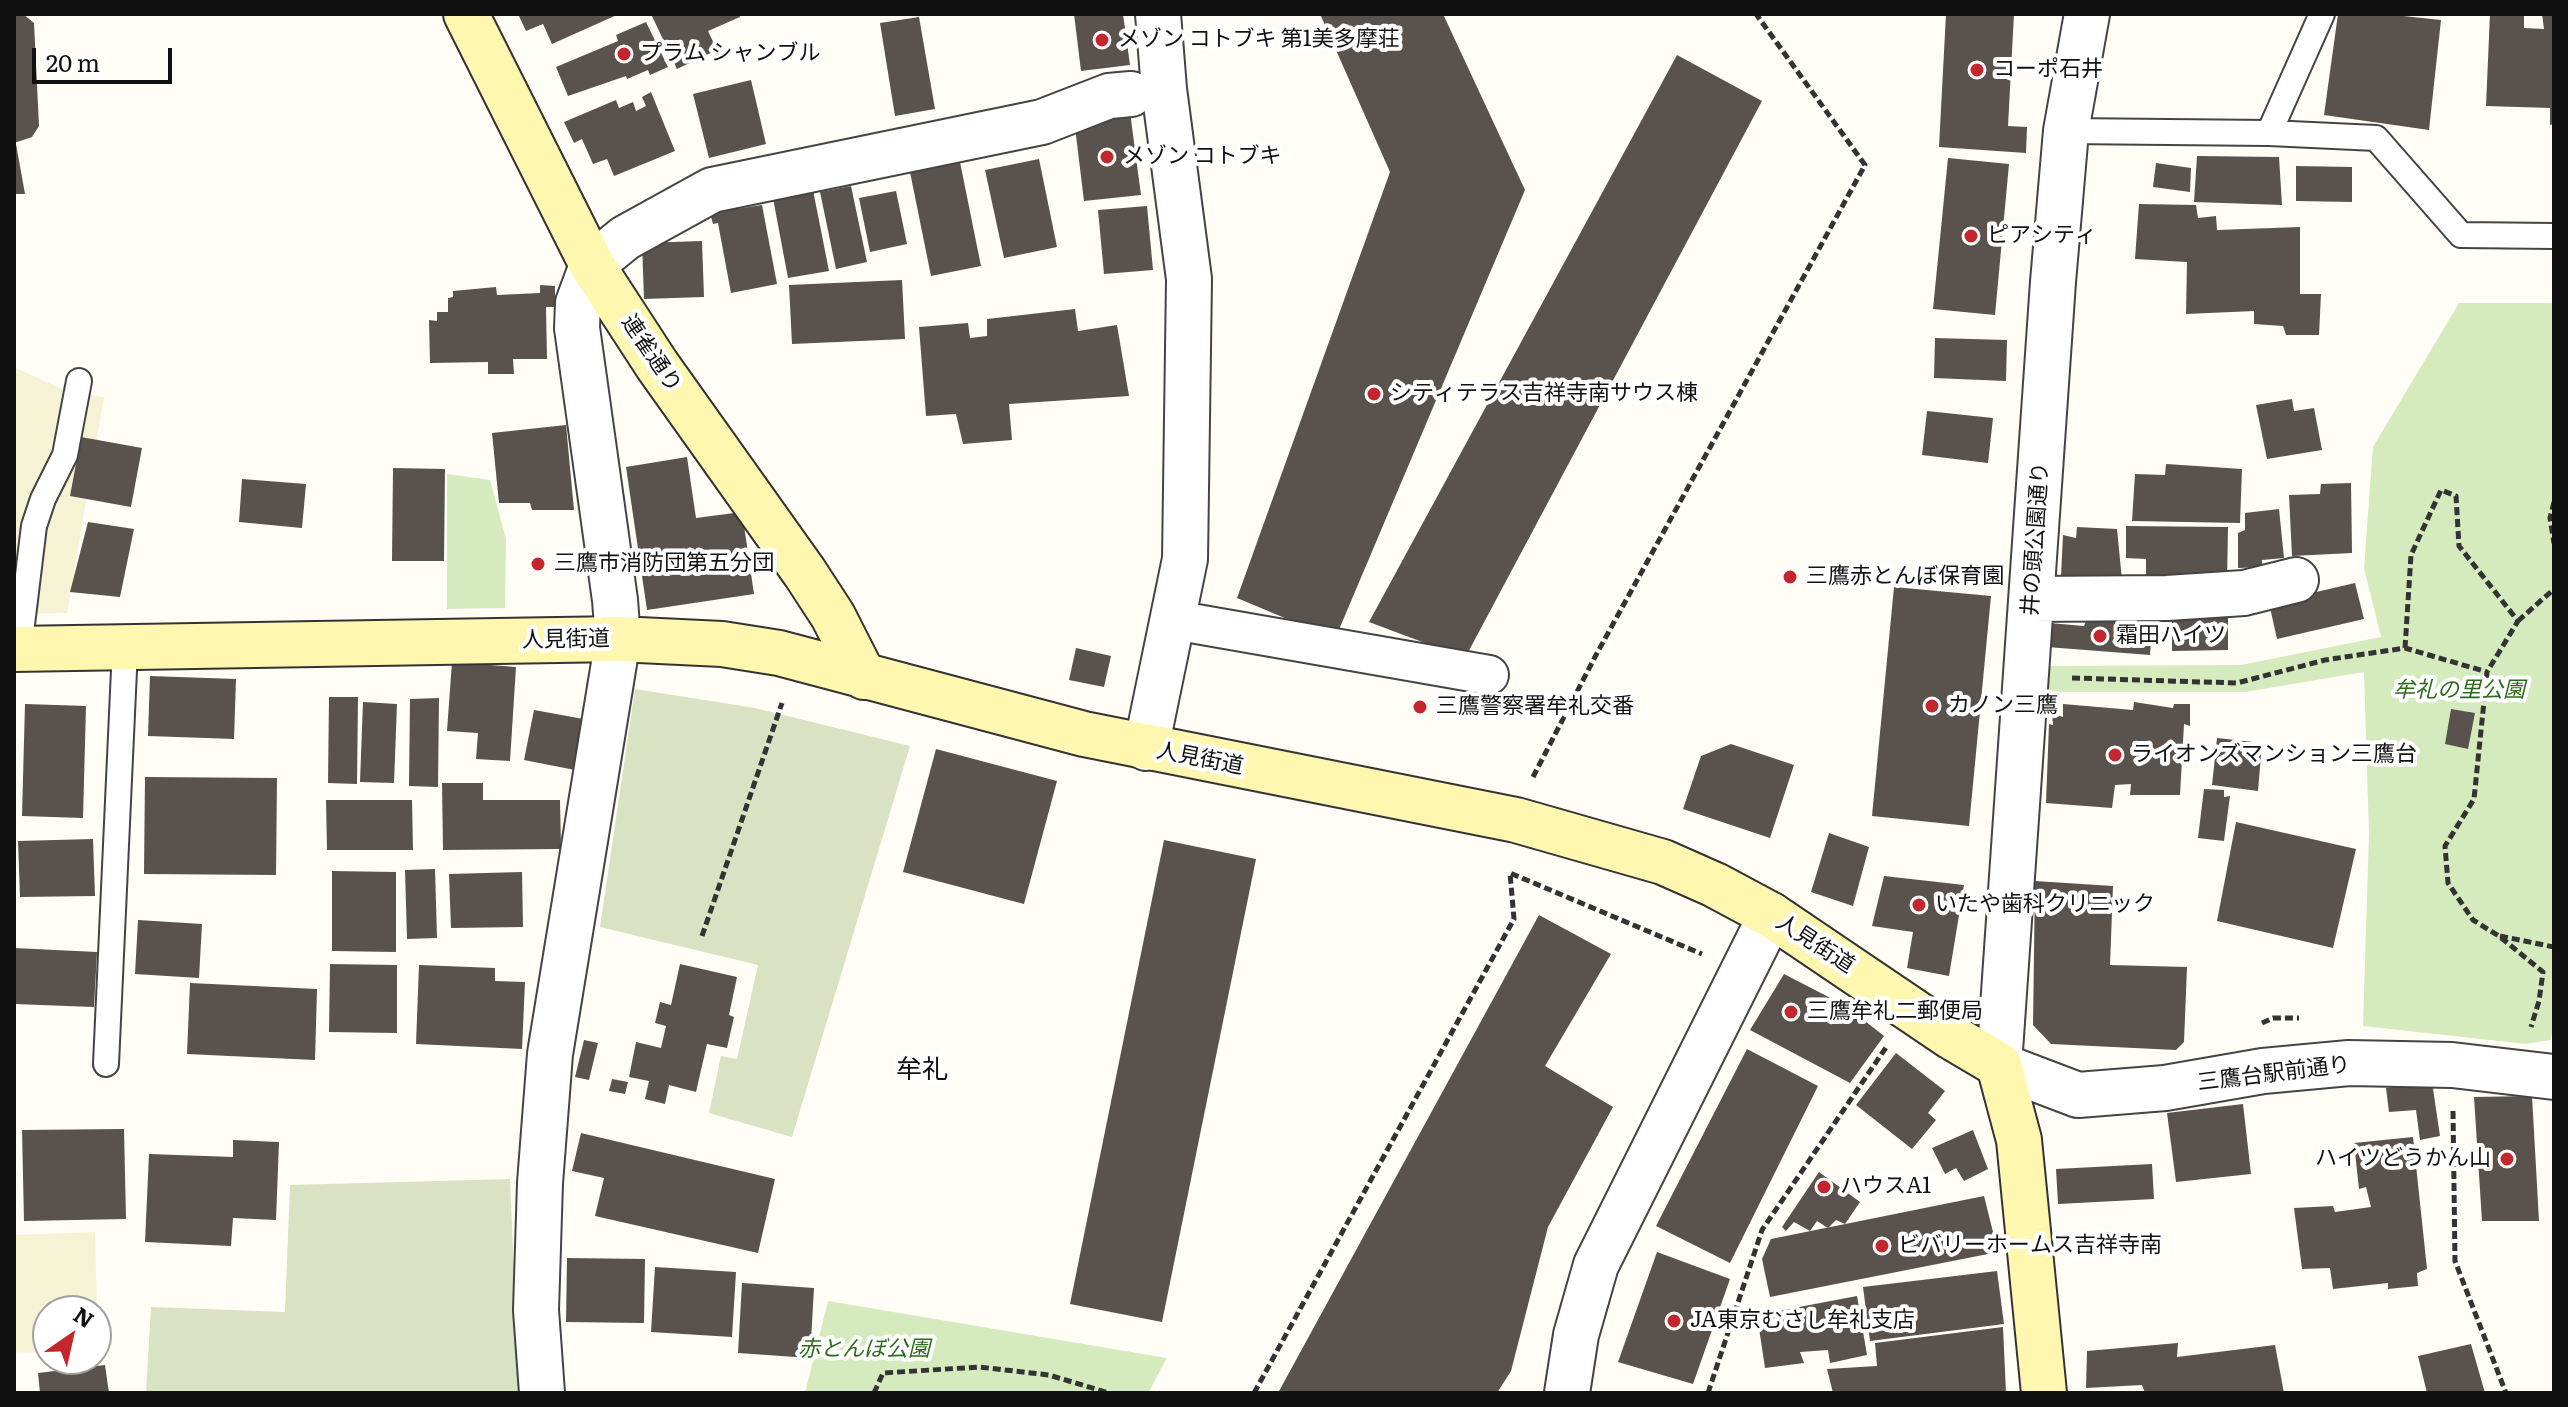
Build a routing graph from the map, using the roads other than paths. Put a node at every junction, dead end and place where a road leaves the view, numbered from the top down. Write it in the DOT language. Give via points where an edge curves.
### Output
graph roads {
  1 [pos="466,14"];
  2 [pos="1158,14"];
  3 [pos="2087,14"];
  4 [pos="2322,14"];
  5 [pos="1131,94"];
  6 [pos="2066,131"];
  7 [pos="2269,133"];
  8 [pos="2554,236"];
  9 [pos="592,265"];
  10 [pos="79,381"];
  11 [pos="2296,580"];
  12 [pos="2032,599"];
  13 [pos="1191,623"];
  14 [pos="618,639"];
  15 [pos="125,648"];
  16 [pos="17,649"];
  17 [pos="1489,675"];
  18 [pos="864,677"];
  19 [pos="1146,748"];
  20 [pos="1771,915"];
  21 [pos="106,1064"];
  22 [pos="1999,1065"];
  23 [pos="2554,1077"];
  24 [pos="542,1393"];
  25 [pos="1567,1393"];
  26 [pos="2044,1393"];
  1 -- 9 [label="main road, 連雀通り"];
  2 -- 19 [label="street" via="1189,279 1186,528 1185,559"];
  3 -- 6 [label="street, 井の頭公園通り"];
  4 -- 7 [label="lane"];
  5 -- 9 [label="street" via="1109,96 1042,122 712,190 625,238"];
  6 -- 7 [label="lane"];
  6 -- 12 [label="street, 井の頭公園通り"];
  7 -- 8 [label="lane" via="2376,138 2461,235"];
  9 -- 14 [label="street" via="578,303 577,328"];
  9 -- 18 [label="main road, 連雀通り" via="805,573"];
  10 -- 16 [label="lane" via="65,455 34,526"];
  11 -- 12 [label="street" via="2244,593"];
  12 -- 22 [label="street, 井の頭公園通り"];
  13 -- 17 [label="street"];
  14 -- 15 [label="main road, 人見街道"];
  14 -- 18 [label="main road, 人見街道" via="722,644 779,653"];
  14 -- 24 [label="street" via="550,1054 537,1294"];
  15 -- 16 [label="main road, 人見街道"];
  15 -- 21 [label="lane"];
  18 -- 19 [label="main road, 人見街道"];
  19 -- 20 [label="main road, 人見街道" via="1516,820 1663,862"];
  20 -- 22 [label="main road, 人見街道"];
  20 -- 25 [label="street" via="1596,1265 1576,1335"];
  22 -- 23 [label="street, 三鷹台駅前通り" via="2078,1095 2349,1063 2452,1065"];
  22 -- 26 [label="main road" via="2019,1140"];
}
